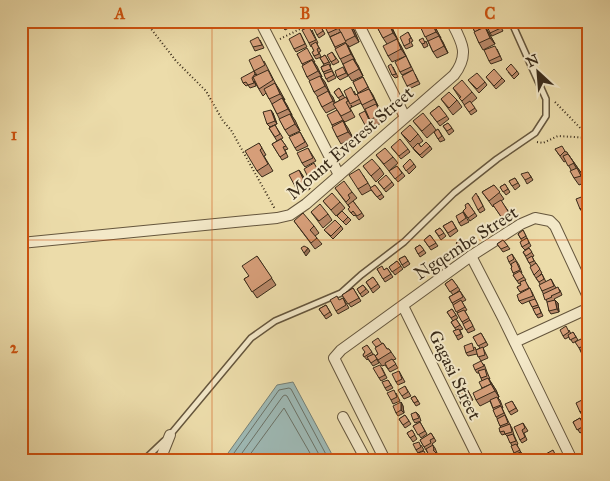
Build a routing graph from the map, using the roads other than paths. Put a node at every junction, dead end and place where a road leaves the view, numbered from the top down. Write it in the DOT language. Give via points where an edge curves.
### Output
graph roads {
  1 [pos="260,21"];
  2 [pos="357,21"];
  3 [pos="451,21"];
  4 [pos="511,21"];
  5 [pos="405,116"];
  6 [pos="338,175"];
  7 [pos="21,243"];
  8 [pos="471,256"];
  9 [pos="589,299"];
  10 [pos="403,306"];
  11 [pos="589,308"];
  12 [pos="515,342"];
  13 [pos="343,417"];
  14 [pos="170,435"];
  15 [pos="144,460"];
  16 [pos="160,460"];
  17 [pos="366,460"];
  18 [pos="385,460"];
  19 [pos="479,460"];
  20 [pos="572,460"];
  1 -- 6 [label="street"];
  2 -- 5 [label="street"];
  3 -- 5 [label="street, Mount Everest Street" via="464,53 460,67"];
  4 -- 14 [label="lane" via="546,99 546,116 535,134 454,193 404,242 341,293 282,318 252,338"];
  5 -- 6 [label="street, Mount Everest Street"];
  6 -- 7 [label="street, Mount Everest Street" via="290,215"];
  8 -- 9 [label="street, Ngqembe Street" via="527,221 534,218 550,221"];
  8 -- 10 [label="street, Ngqembe Street"];
  8 -- 12 [label="street"];
  10 -- 18 [label="street, Ngqembe Street" via="334,358"];
  10 -- 19 [label="street, Gagasi Street"];
  11 -- 12 [label="street"];
  12 -- 20 [label="street"];
  13 -- 17 [label="street"];
  14 -- 15 [label="lane"];
  14 -- 16 [label="street"];
}
